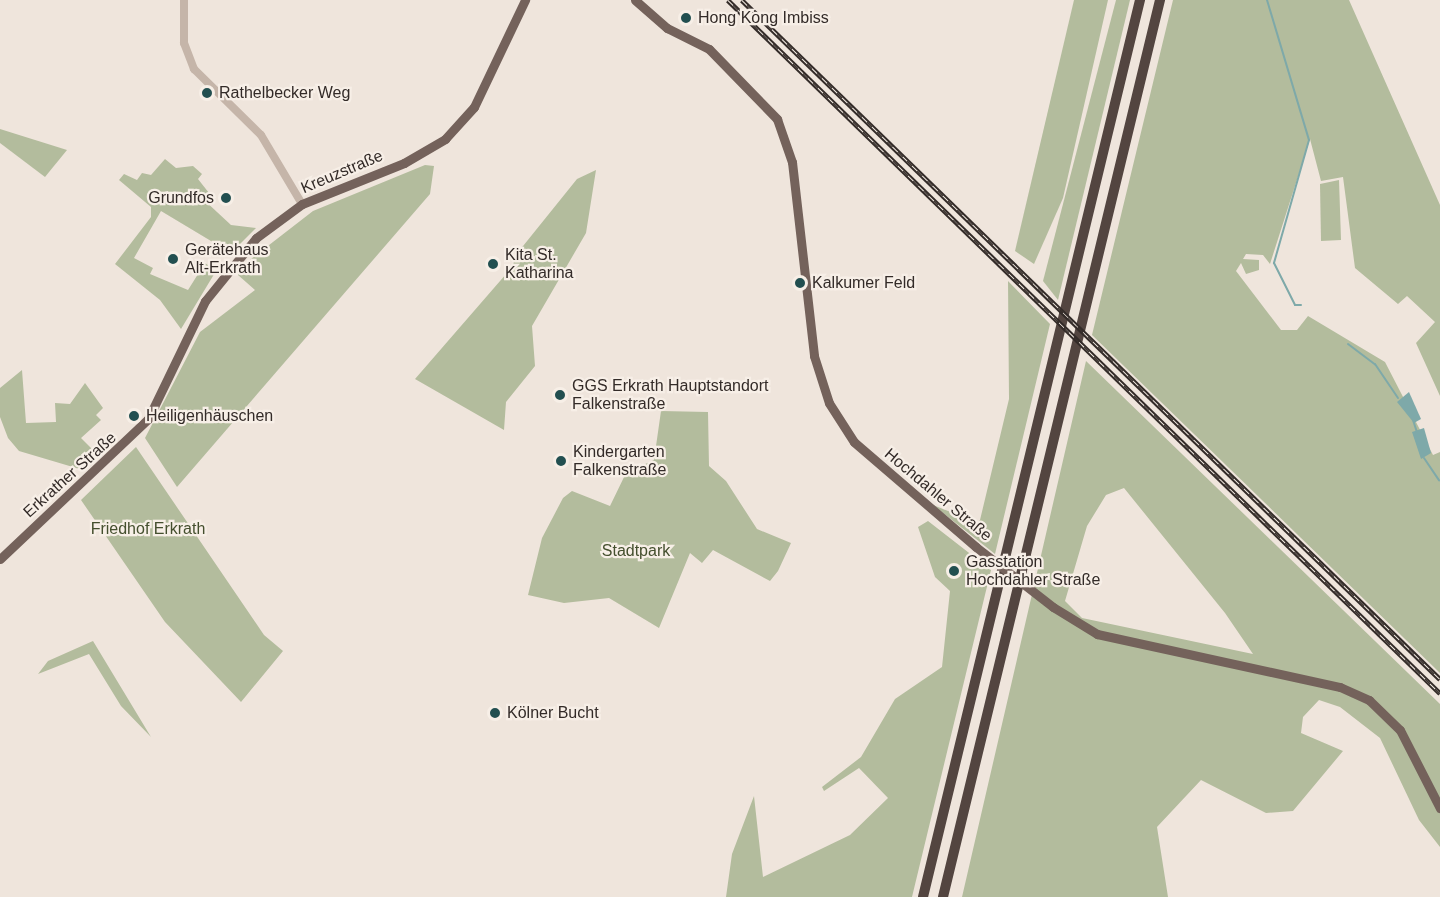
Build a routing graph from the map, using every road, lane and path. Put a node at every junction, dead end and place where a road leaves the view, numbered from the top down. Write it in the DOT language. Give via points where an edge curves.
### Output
graph roads {
  1 [pos="184,0"];
  2 [pos="525,0"];
  3 [pos="635,0"];
  4 [pos="1140,0"];
  5 [pos="1160,0"];
  6 [pos="302,204"];
  7 [pos="133,437"];
  8 [pos="0,559"];
  9 [pos="1440,808"];
  10 [pos="923,897"];
  11 [pos="943,897"];
  1 -- 6 [label="street" via="184,44 194,69 261,135"];
  2 -- 6 [label="main road, Kreuzstraße" via="474,107 445,139 405,163"];
  3 -- 9 [label="main road, Hochdahler Straße, bridge" via="667,28 709,49 777,119 792,162 812,348 829,403 854,442 976,547 1053,607 1097,634 1329,684 1369,700 1400,730"];
  4 -- 10 [label="highway"];
  5 -- 11 [label="highway"];
  6 -- 7 [label="main road, Kreuzstraße" via="256,238 221,275 154,410"];
  7 -- 8 [label="main road, Erkrather Straße"];
}
